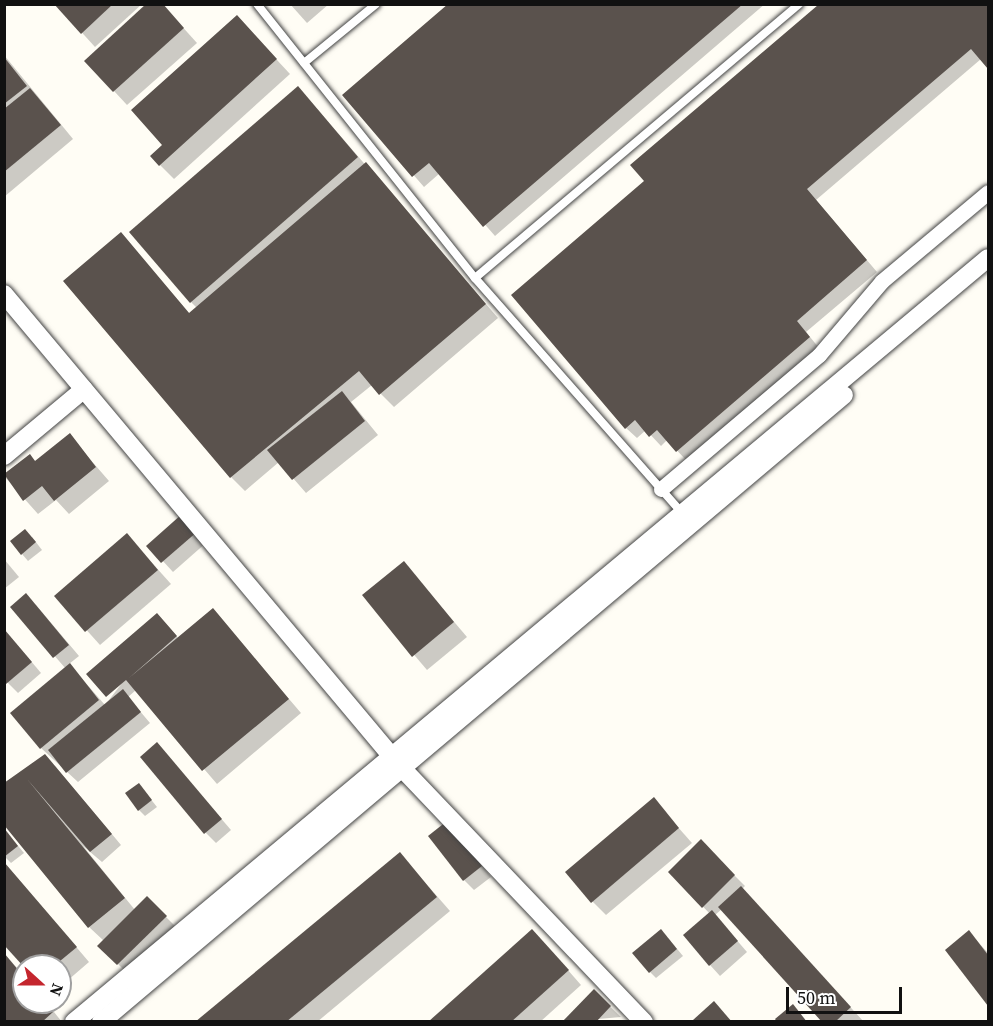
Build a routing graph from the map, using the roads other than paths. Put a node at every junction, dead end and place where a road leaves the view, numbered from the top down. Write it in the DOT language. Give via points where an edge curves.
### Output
graph roads {
  1 [pos="257,4"];
  2 [pos="376,4"];
  3 [pos="799,4"];
  4 [pos="304,63"];
  5 [pos="988,192"];
  6 [pos="988,258"];
  7 [pos="988,271"];
  8 [pos="475,278"];
  9 [pos="4,294"];
  10 [pos="84,389"];
  11 [pos="4,456"];
  12 [pos="661,489"];
  13 [pos="688,518"];
  14 [pos="394,760"];
  15 [pos="74,1022"];
  16 [pos="101,1022"];
  17 [pos="644,1022"];
  1 -- 4 [label="lane"];
  2 -- 4 [label="lane"];
  3 -- 8 [label="lane"];
  4 -- 8 [label="lane"];
  5 -- 12 [label="street" via="882,281 819,354"];
  6 -- 13 [label="street"];
  7 -- 13 [label="street"];
  8 -- 12 [label="lane"];
  9 -- 10 [label="street"];
  10 -- 11 [label="street"];
  10 -- 14 [label="street"];
  12 -- 13 [label="lane"];
  13 -- 14 [label="street"];
  14 -- 15 [label="street"];
  14 -- 16 [label="street"];
  14 -- 17 [label="street"];
}
